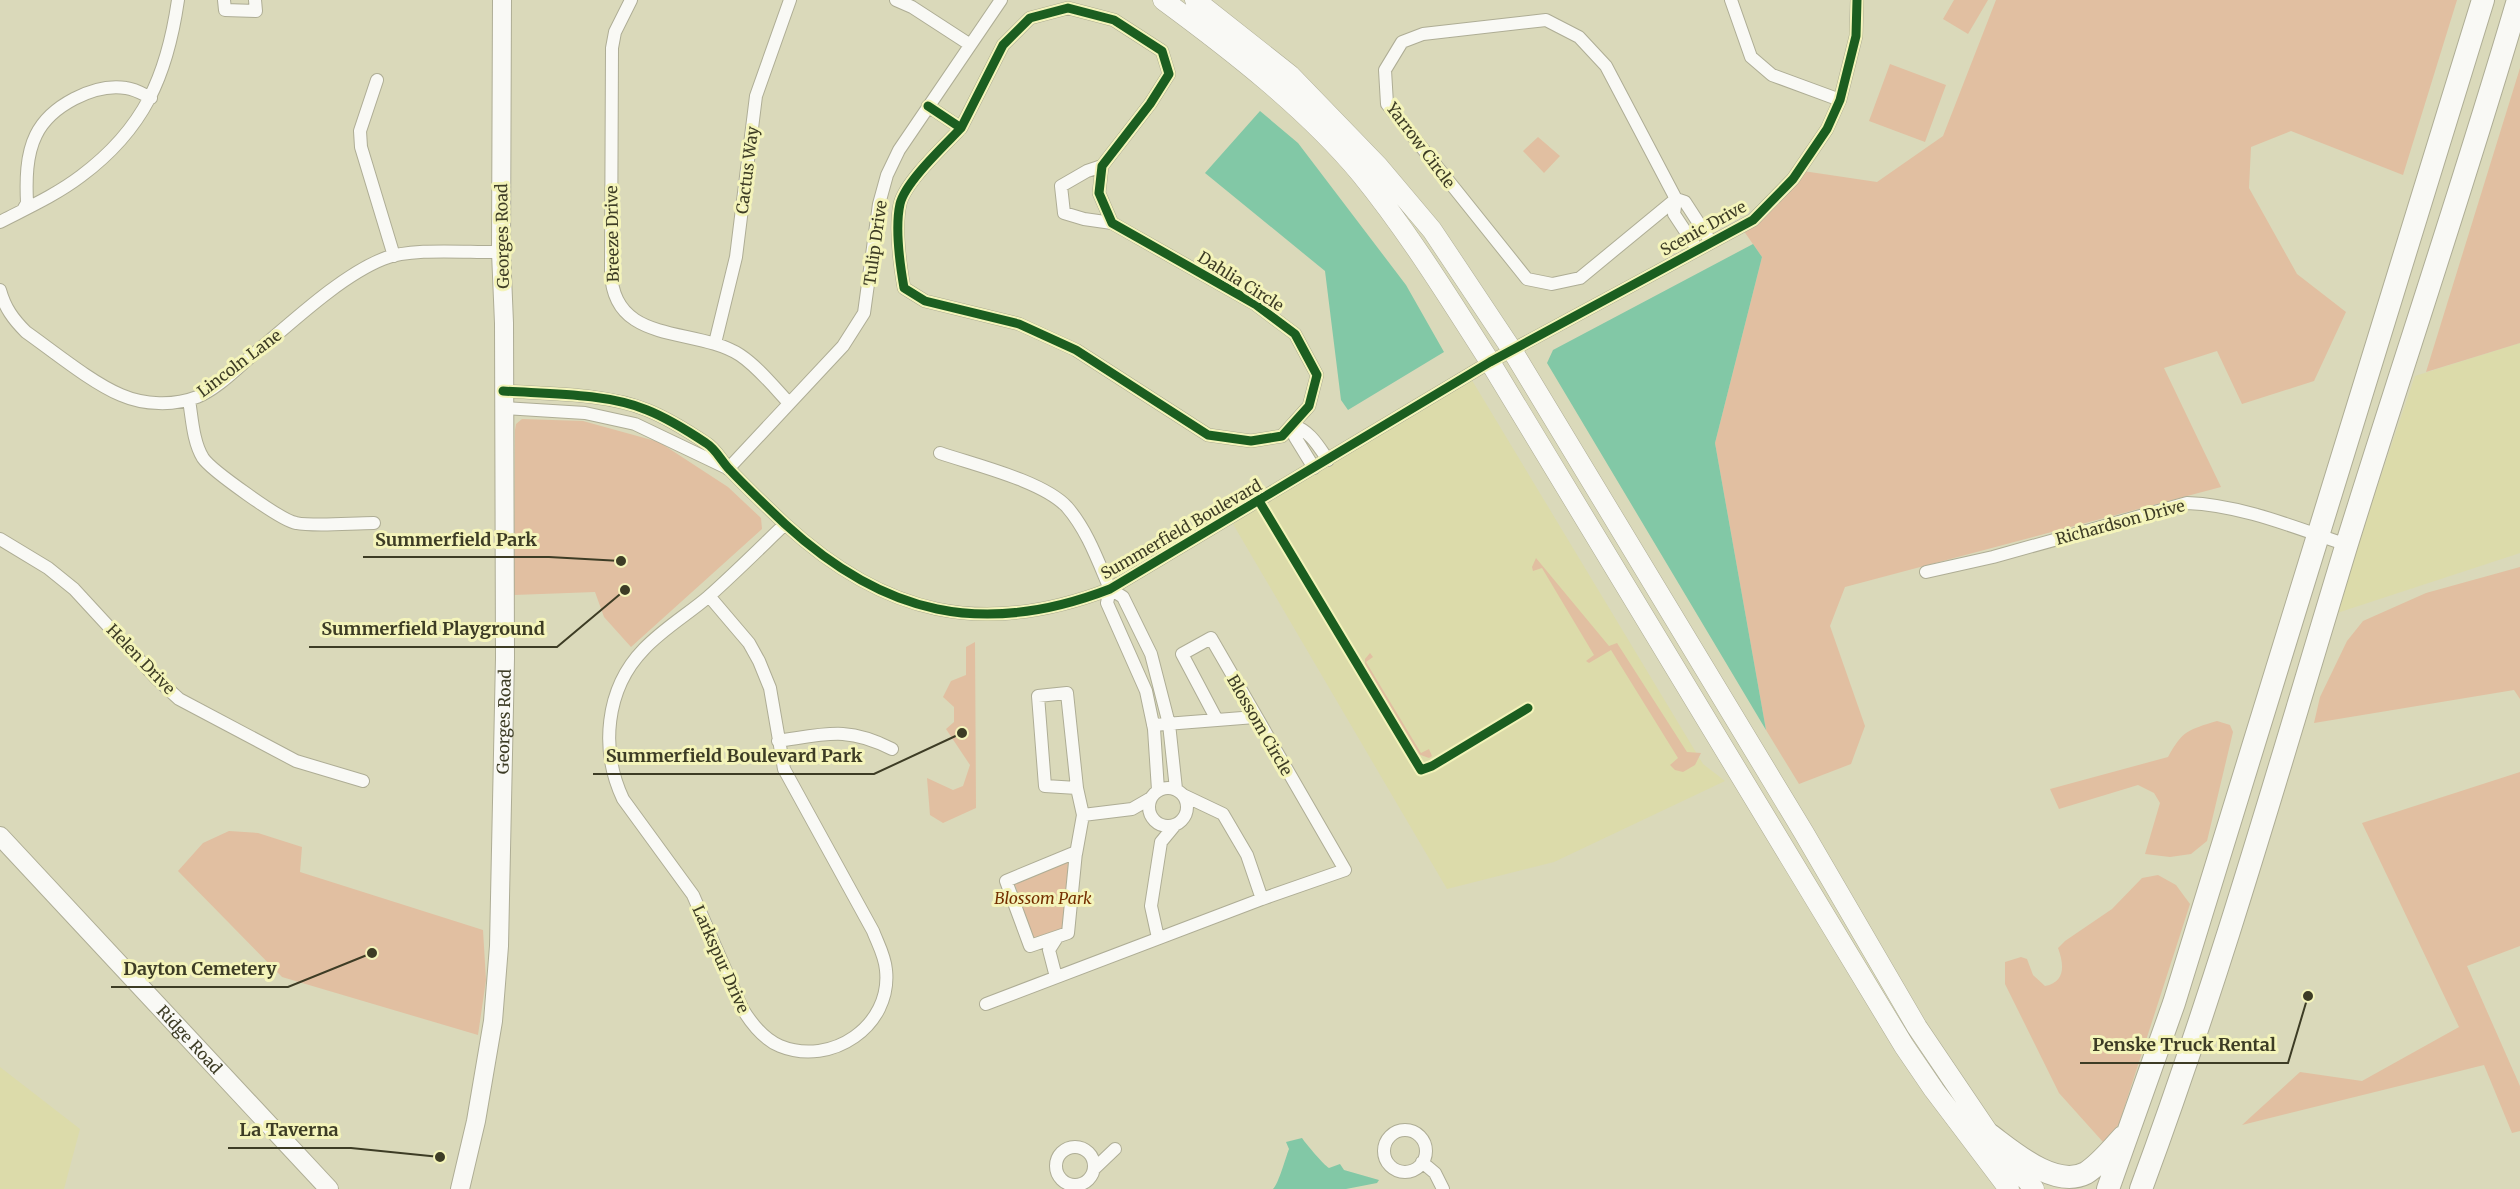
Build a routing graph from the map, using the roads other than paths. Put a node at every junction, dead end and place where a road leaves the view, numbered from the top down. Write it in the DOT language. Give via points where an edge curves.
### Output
graph roads {
  1 [pos="178,0"];
  2 [pos="224,0"];
  3 [pos="255,0"];
  4 [pos="502,0"];
  5 [pos="631,0"];
  6 [pos="790,0"];
  7 [pos="896,0"];
  8 [pos="1001,0"];
  9 [pos="1163,0"];
  10 [pos="1195,0"];
  11 [pos="1731,0"];
  12 [pos="1857,0"];
  13 [pos="2483,0"];
  14 [pos="2518,0"];
  15 [pos="969,44"];
  16 [pos="377,80"];
  17 [pos="151,98"];
  18 [pos="1840,100"];
  19 [pos="928,106"];
  20 [pos="961,128"];
  21 [pos="1102,166"];
  22 [pos="1676,199"];
  23 [pos="23,210"];
  24 [pos="0,222"];
  25 [pos="1112,223"];
  26 [pos="1711,242"];
  27 [pos="1697,249"];
  28 [pos="501,252"];
  29 [pos="394,256"];
  30 [pos="0,290"];
  31 [pos="715,343"];
  32 [pos="1512,350"];
  33 [pos="1490,362"];
  34 [pos="189,400"];
  35 [pos="503,400"];
  36 [pos="789,403"];
  37 [pos="1292,425"];
  38 [pos="940,453"];
  39 [pos="1328,460"];
  40 [pos="728,468"];
  41 [pos="1314,468"];
  42 [pos="374,523"];
  43 [pos="785,524"];
  44 [pos="2317,535"];
  45 [pos="0,539"];
  46 [pos="2347,545"];
  47 [pos="1926,572"];
  48 [pos="1110,589"];
  49 [pos="709,596"];
  50 [pos="1256,717"];
  51 [pos="1217,720"];
  52 [pos="1169,724"];
  53 [pos="1153,725"];
  54 [pos="778,741"];
  55 [pos="892,749"];
  56 [pos="363,781"];
  57 [pos="1077,788"];
  58 [pos="1180,792"];
  59 [pos="1154,794"];
  60 [pos="1205,805"];
  61 [pos="1131,809"];
  62 [pos="1186,814"];
  63 [pos="1083,815"];
  64 [pos="1154,819"];
  65 [pos="1175,825"];
  66 [pos="0,836"];
  67 [pos="1161,842"];
  68 [pos="1076,854"];
  69 [pos="1262,899"];
  70 [pos="1158,938"];
  71 [pos="1056,939"];
  72 [pos="1056,977"];
  73 [pos="986,1004"];
  74 [pos="2131,1126"];
  75 [pos="1990,1135"];
  76 [pos="1114,1149"];
  77 [pos="1422,1162"];
  78 [pos="1094,1169"];
  79 [pos="1078,1188"];
  80 [pos="329,1189"];
  81 [pos="460,1189"];
  82 [pos="1443,1189"];
  83 [pos="2009,1189"];
  84 [pos="2034,1189"];
  85 [pos="2108,1189"];
  86 [pos="2141,1189"];
  1 -- 17 [label="street" via="162,73"];
  2 -- 3 [label="street" via="225,10 256,10"];
  4 -- 28 [label="street, Georges Road"];
  5 -- 31 [label="street, Breeze Drive" via="615,32 612,48 612,286 623,310 642,325"];
  6 -- 31 [label="street, Cactus Way" via="756,96 736,257"];
  7 -- 15 [label="street"];
  8 -- 15 [label="street, Tulip Drive"];
  9 -- 33 [label="main road" via="1239,57 1303,114 1360,173 1427,263"];
  10 -- 32 [label="main road" via="1290,75 1378,166 1432,230"];
  11 -- 18 [label="street" via="1751,57 1772,75"];
  12 -- 18 [label="street, Scenic Drive" via="1856,36"];
  13 -- 44 [label="highway"];
  14 -- 46 [label="highway"];
  15 -- 19 [label="street, Tulip Drive"];
  16 -- 29 [label="street" via="360,139"];
  17 -- 23 [label="street" via="126,134 95,164"];
  17 -- 23 [label="street" via="134,89 101,88 50,117 41,125 31,149 27,203"];
  18 -- 26 [label="street, Scenic Drive" via="1827,129 1793,179 1753,220"];
  19 -- 20 [label="street"];
  19 -- 36 [label="street, Tulip Drive" via="886,175 864,313 843,346"];
  20 -- 21 [label="street, Dahlia Circle" via="1003,45 1030,18 1068,8 1114,20 1162,51 1169,74"];
  20 -- 37 [label="street, Dahlia Circle" via="917,176 900,203 898,259 904,288 925,301 1018,324 1076,350 1208,435 1251,441 1282,436"];
  21 -- 25 [label="street" via="1099,193"];
  21 -- 25 [label="street" via="1061,186 1064,213"];
  22 -- 22 [label="street, Yarrow Circle" via="1606,66 1579,37 1546,20 1423,34 1402,42 1385,70 1387,104 1527,279 1552,284 1580,278"];
  22 -- 26 [label="street, Yarrow Circle" via="1685,202"];
  22 -- 27 [label="street, Yarrow Circle" via="1674,214"];
  23 -- 24 [label="street"];
  25 -- 37 [label="street, Dahlia Circle" via="1255,304 1295,334 1317,375 1309,406"];
  26 -- 27 [label="street, Scenic Drive"];
  27 -- 32 [label="street, Scenic Drive"];
  28 -- 29 [label="street, Lincoln Lane"];
  28 -- 35 [label="street, Georges Road"];
  29 -- 34 [label="street, Lincoln Lane" via="366,267 314,304 228,376"];
  30 -- 34 [label="street, Lincoln Lane" via="13,320 26,333 120,395 140,402"];
  31 -- 36 [label="street, Breeze Drive" via="739,354"];
  32 -- 33 [label="street, Summerfield Boulevard"];
  32 -- 75 [label="main road" via="1917,1027"];
  33 -- 39 [label="street, Summerfield Boulevard"];
  33 -- 83 [label="main road" via="1904,1046"];
  34 -- 42 [label="street" via="203,458 214,470 282,517 295,523"];
  35 -- 40 [label="street, Summerfield Boulevard" via="635,424"];
  35 -- 40 [label="street, Summerfield Boulevard" via="594,397 646,409 709,444"];
  35 -- 81 [label="street, Georges Road" via="505,658 500,946 493,1022"];
  36 -- 40 [label="street, Tulip Drive"];
  37 -- 39 [label="street" via="1311,436"];
  37 -- 41 [label="street"];
  38 -- 48 [label="street" via="1056,496 1080,525"];
  39 -- 41 [label="street, Summerfield Boulevard"];
  40 -- 43 [label="street, Summerfield Boulevard"];
  41 -- 48 [label="street, Summerfield Boulevard"];
  43 -- 48 [label="street, Summerfield Boulevard" via="857,580 932,609 1028,612"];
  43 -- 49 [label="street, Larkspur Drive"];
  44 -- 46 [label="street, Richardson Drive"];
  44 -- 47 [label="street, Richardson Drive" via="2234,508 2187,503"];
  44 -- 74 [label="highway" via="2174,1003"];
  45 -- 56 [label="street, Helen Drive" via="74,589 179,699 296,761"];
  46 -- 86 [label="highway" via="2244,883"];
  48 -- 52 [label="street" via="1123,597 1151,654"];
  48 -- 53 [label="street" via="1107,603 1146,692"];
  49 -- 54 [label="street, Larkspur Drive" via="749,643 759,661 770,688"];
  49 -- 54 [label="street, Larkspur Drive" via="644,649 622,681 609,726 614,775 623,799 693,895 751,1023 777,1045 807,1052 825,1050 855,1039 876,1016 884,992 884,957 784,769"];
  50 -- 51 [label="street"];
  50 -- 51 [label="street, Blossom Circle" via="1211,639 1182,654"];
  50 -- 69 [label="street, Blossom Circle" via="1345,870"];
  51 -- 52 [label="street, Blossom Circle"];
  52 -- 53 [label="street, Blossom Circle"];
  52 -- 58 [label="street"];
  53 -- 59 [label="street"];
  54 -- 55 [label="street" via="839,732 874,740"];
  57 -- 57 [label="street" via="1067,693 1038,696 1045,786"];
  57 -- 63 [label="street"];
  58 -- 59 [label="street" via="1164,788"];
  58 -- 60 [label="street"];
  58 -- 62 [label="street" via="1187,802"];
  59 -- 61 [label="street"];
  59 -- 64 [label="street" via="1149,808"];
  60 -- 62 [label="street"];
  60 -- 69 [label="street" via="1223,814 1247,855"];
  61 -- 63 [label="street"];
  61 -- 64 [label="street"];
  62 -- 65 [label="street"];
  63 -- 68 [label="street"];
  64 -- 65 [label="street" via="1166,826"];
  64 -- 67 [label="street"];
  65 -- 67 [label="street"];
  66 -- 80 [label="street, Ridge Road"];
  67 -- 70 [label="street" via="1151,906"];
  68 -- 71 [label="street" via="1068,933"];
  68 -- 71 [label="street" via="1006,881 1030,946"];
  69 -- 70 [label="street, Blossom Circle"];
  70 -- 72 [label="street, Blossom Circle"];
  71 -- 72 [label="street" via="1049,950"];
  72 -- 73 [label="street, Blossom Circle"];
  74 -- 75 [label="highway" via="2096,1166 2084,1174 2064,1178 2026,1162"];
  74 -- 85 [label="highway"];
  75 -- 84 [label="main road"];
  76 -- 78 [label="street"];
  77 -- 82 [label="street" via="1435,1173"];
  78 -- 79 [label="street"];
  78 -- 79 [label="street" via="1090,1153 1081,1147 1071,1147 1059,1154 1056,1173 1064,1183"];
}
